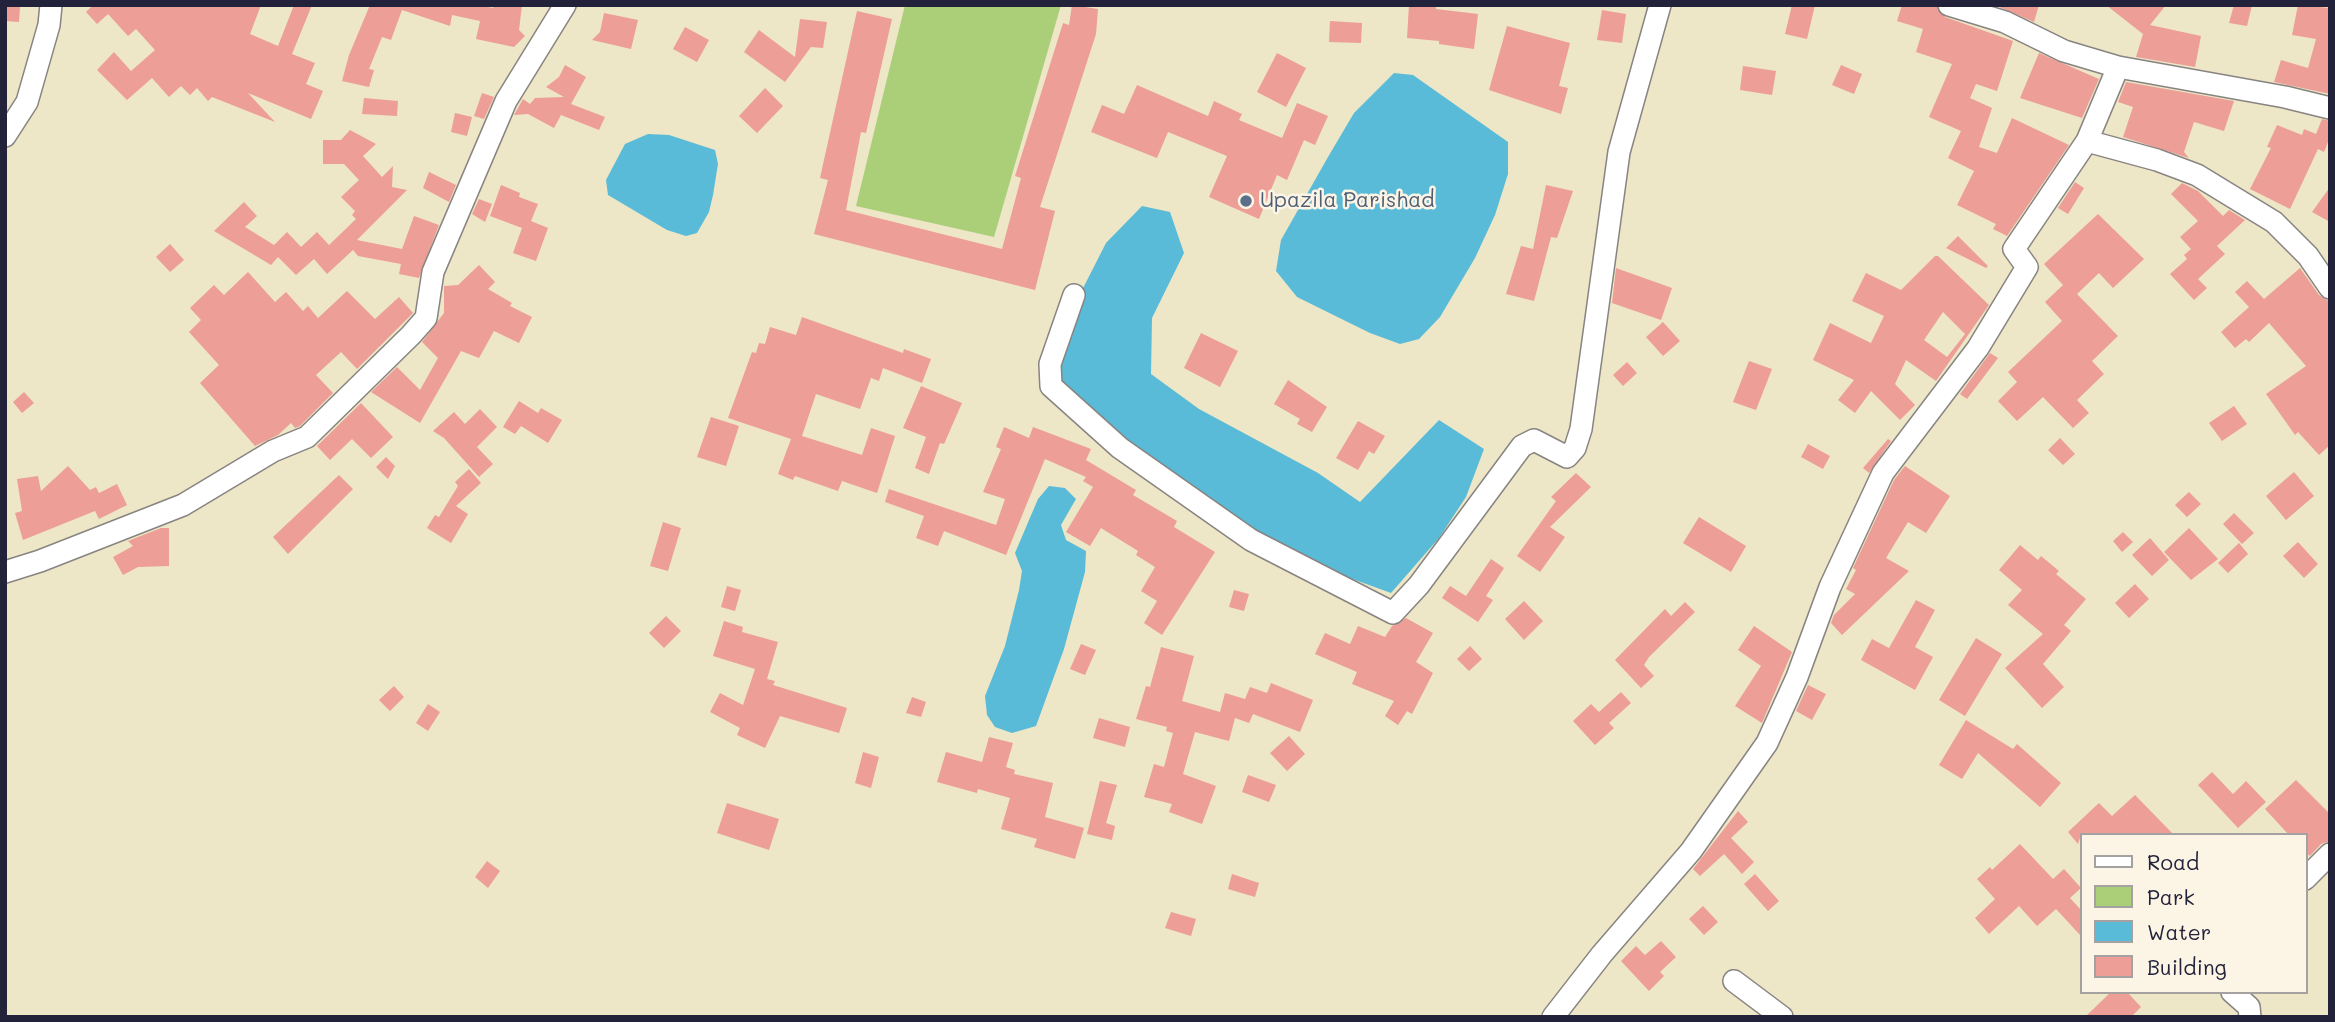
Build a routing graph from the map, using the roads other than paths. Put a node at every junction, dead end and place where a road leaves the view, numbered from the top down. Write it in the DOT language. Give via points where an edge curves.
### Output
graph roads {
  1 [pos="51,5"];
  2 [pos="565,5"];
  3 [pos="1660,5"];
  4 [pos="1949,5"];
  5 [pos="2118,67"];
  6 [pos="2330,108"];
  7 [pos="5,136"];
  8 [pos="2087,141"];
  9 [pos="2330,288"];
  10 [pos="1074,295"];
  11 [pos="5,572"];
  12 [pos="2330,854"];
  13 [pos="2307,877"];
  14 [pos="1734,981"];
  15 [pos="2234,994"];
  16 [pos="1553,1017"];
  17 [pos="1782,1017"];
  18 [pos="2250,1017"];
  1 -- 7 [label="street" via="27,102"];
  2 -- 11 [label="street" via="506,101 433,272 426,318 411,335 307,437 274,451 183,505"];
  3 -- 10 [label="street" via="1619,152 1576,448 1567,457 1534,440 1522,446 1393,613 1251,540 1121,448 1051,386 1050,365"];
  4 -- 5 [label="street" via="2005,22 2064,51"];
  5 -- 6 [label="street"];
  5 -- 8 [label="street"];
  8 -- 9 [label="street" via="2197,175 2274,222 2308,256"];
  8 -- 16 [label="street" via="2014,249 2027,267 1992,325 1883,473 1830,587 1767,743 1691,851"];
  12 -- 13 [label="street"];
  14 -- 17 [label="street"];
  15 -- 18 [label="street" via="2249,1007"];
}
